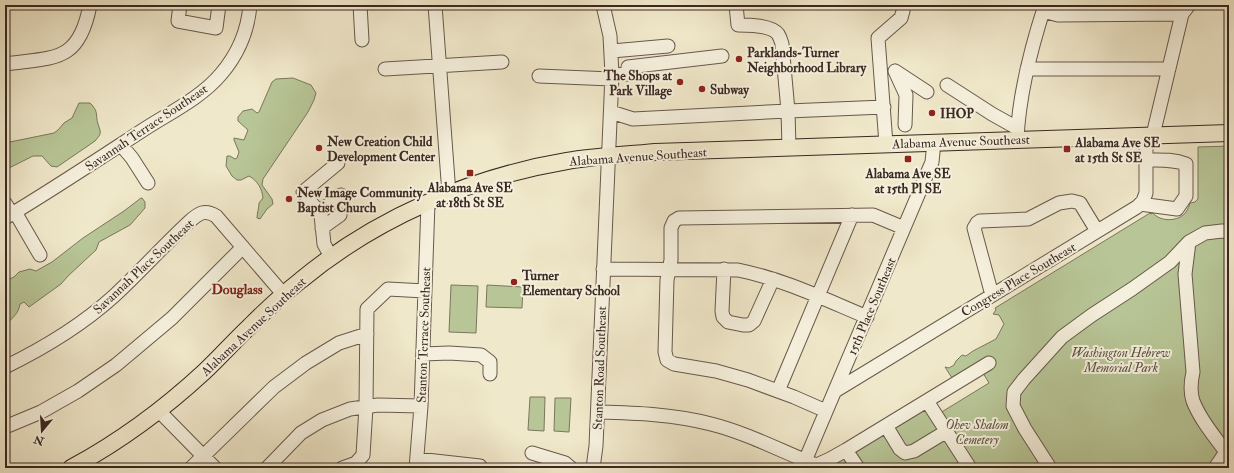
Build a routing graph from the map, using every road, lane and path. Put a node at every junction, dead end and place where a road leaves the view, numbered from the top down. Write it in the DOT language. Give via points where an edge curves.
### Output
graph roads {
  1 [pos="90,5"];
  2 [pos="180,5"];
  3 [pos="219,5"];
  4 [pos="250,5"];
  5 [pos="360,5"];
  6 [pos="435,5"];
  7 [pos="603,5"];
  8 [pos="736,5"];
  9 [pos="903,5"];
  10 [pos="1044,8"];
  11 [pos="1186,10"];
  12 [pos="362,40"];
  13 [pos="668,46"];
  14 [pos="612,51"];
  15 [pos="722,56"];
  16 [pos="502,62"];
  17 [pos="5,64"];
  18 [pos="440,66"];
  19 [pos="385,69"];
  20 [pos="1027,69"];
  21 [pos="1169,69"];
  22 [pos="881,71"];
  23 [pos="895,71"];
  24 [pos="539,76"];
  25 [pos="612,77"];
  26 [pos="948,85"];
  27 [pos="927,92"];
  28 [pos="884,107"];
  29 [pos="788,111"];
  30 [pos="611,112"];
  31 [pos="905,125"];
  32 [pos="1229,132"];
  33 [pos="1017,134"];
  34 [pos="1150,135"];
  35 [pos="934,142"];
  36 [pos="886,144"];
  37 [pos="121,145"];
  38 [pos="789,148"];
  39 [pos="609,157"];
  40 [pos="1146,160"];
  41 [pos="338,163"];
  42 [pos="148,183"];
  43 [pos="449,194"];
  44 [pos="341,195"];
  45 [pos="5,202"];
  46 [pos="428,203"];
  47 [pos="1140,204"];
  48 [pos="11,214"];
  49 [pos="340,215"];
  50 [pos="852,215"];
  51 [pos="322,221"];
  52 [pos="904,228"];
  53 [pos="1097,231"];
  54 [pos="1229,232"];
  55 [pos="1189,242"];
  56 [pos="243,247"];
  57 [pos="40,255"];
  58 [pos="331,257"];
  59 [pos="603,269"];
  60 [pos="669,269"];
  61 [pos="724,269"];
  62 [pos="773,279"];
  63 [pos="425,291"];
  64 [pos="284,294"];
  65 [pos="992,295"];
  66 [pos="817,296"];
  67 [pos="866,317"];
  68 [pos="367,334"];
  69 [pos="423,354"];
  70 [pos="989,363"];
  71 [pos="5,367"];
  72 [pos="490,374"];
  73 [pos="778,391"];
  74 [pos="835,391"];
  75 [pos="927,400"];
  76 [pos="421,406"];
  77 [pos="366,407"];
  78 [pos="158,410"];
  79 [pos="826,411"];
  80 [pos="598,412"];
  81 [pos="886,426"];
  82 [pos="5,427"];
  83 [pos="947,431"];
  84 [pos="846,450"];
  85 [pos="1228,451"];
  86 [pos="532,453"];
  87 [pos="204,457"];
  88 [pos="417,464"];
  89 [pos="480,466"];
  90 [pos="810,466"];
  91 [pos="71,468"];
  92 [pos="191,468"];
  93 [pos="215,468"];
  94 [pos="267,468"];
  95 [pos="342,468"];
  96 [pos="571,468"];
  97 [pos="593,468"];
  98 [pos="858,468"];
  99 [pos="970,468"];
  100 [pos="1050,468"];
  101 [pos="1215,468"];
  1 -- 17 [label="street" via="82,34 69,50 54,57"];
  2 -- 3 [label="street" via="178,21 216,28"];
  4 -- 37 [label="street, Savannah Terrace Southeast" via="249,18 239,48 217,79"];
  5 -- 12 [label="street"];
  6 -- 18 [label="street"];
  7 -- 14 [label="street, Stanton Road Southeast"];
  8 -- 29 [label="street" via="738,26 754,25 778,34 782,44"];
  9 -- 22 [label="street" via="901,18 878,38"];
  10 -- 11 [label="street" via="1058,15"];
  10 -- 20 [label="street"];
  11 -- 21 [label="street"];
  13 -- 14 [label="street"];
  14 -- 25 [label="street, Stanton Road Southeast"];
  15 -- 25 [label="street" via="628,67 628,74"];
  16 -- 18 [label="street"];
  18 -- 19 [label="street"];
  18 -- 43 [label="street"];
  20 -- 21 [label="street"];
  20 -- 33 [label="street"];
  21 -- 34 [label="street"];
  22 -- 23 [label="street"];
  22 -- 28 [label="street"];
  23 -- 27 [label="street"];
  23 -- 31 [label="street" via="906,95"];
  24 -- 25 [label="street"];
  25 -- 30 [label="street, Stanton Road Southeast"];
  26 -- 33 [label="street"];
  28 -- 29 [label="street"];
  28 -- 36 [label="street"];
  29 -- 30 [label="street" via="633,120"];
  29 -- 38 [label="street"];
  30 -- 39 [label="street, Stanton Road Southeast"];
  32 -- 34 [label="main road, Alabama Avenue Southeast"];
  33 -- 34 [label="main road, Alabama Avenue Southeast"];
  33 -- 35 [label="main road, Alabama Avenue Southeast"];
  34 -- 40 [label="street"];
  35 -- 36 [label="main road, Alabama Avenue Southeast"];
  35 -- 52 [label="street, 15th Place Southeast" via="932,162"];
  36 -- 38 [label="main road, Alabama Avenue Southeast"];
  37 -- 42 [label="street"];
  37 -- 48 [label="street, Savannah Terrace Southeast"];
  38 -- 39 [label="main road, Alabama Avenue Southeast" via="655,152"];
  39 -- 43 [label="main road, Alabama Avenue Southeast" via="538,166 493,178"];
  39 -- 59 [label="street, Stanton Road Southeast"];
  40 -- 47 [label="street" via="1146,193"];
  40 -- 47 [label="street" via="1186,164 1186,196 1177,209"];
  41 -- 51 [label="street" via="303,192"];
  43 -- 46 [label="main road, Alabama Avenue Southeast"];
  44 -- 51 [label="street" via="322,210"];
  45 -- 48 [label="street"];
  46 -- 58 [label="main road, Alabama Avenue Southeast" via="376,229"];
  46 -- 63 [label="street, Stanton Terrace Southeast"];
  47 -- 53 [label="street, Congress Place Southeast"];
  48 -- 57 [label="street"];
  49 -- 51 [label="street"];
  50 -- 52 [label="street" via="873,215"];
  50 -- 60 [label="street" via="679,218 674,221 671,228"];
  50 -- 66 [label="street"];
  51 -- 58 [label="street" via="324,244"];
  52 -- 67 [label="street, 15th Place Southeast"];
  53 -- 65 [label="street, Congress Place Southeast"];
  53 -- 65 [label="street" via="1080,203 1072,201 1059,203 1028,219 980,220 974,228"];
  54 -- 55 [label="street" via="1205,233"];
  55 -- 85 [label="street" via="1185,274 1193,372 1192,400 1215,437"];
  55 -- 100 [label="street" via="1170,262 1062,337 1014,392 1013,406"];
  56 -- 64 [label="street"];
  56 -- 71 [label="street, Savannah Place Southeast" via="216,216 207,212 198,214 114,296 92,314 54,341"];
  56 -- 82 [label="street" via="172,318 116,365 41,412"];
  58 -- 64 [label="main road, Alabama Avenue Southeast"];
  59 -- 60 [label="street"];
  59 -- 80 [label="street, Stanton Road Southeast"];
  60 -- 61 [label="street"];
  60 -- 73 [label="street" via="665,352 667,360 674,364 716,371"];
  61 -- 62 [label="street"];
  61 -- 62 [label="street" via="722,311 728,322 743,325 754,321"];
  62 -- 66 [label="street"];
  63 -- 68 [label="street" via="388,289 367,310"];
  63 -- 69 [label="street, Stanton Terrace Southeast"];
  64 -- 78 [label="main road, Alabama Avenue Southeast" via="204,372"];
  65 -- 74 [label="street, Congress Place Southeast"];
  66 -- 67 [label="street"];
  66 -- 73 [label="street"];
  67 -- 74 [label="street, 15th Place Southeast"];
  68 -- 77 [label="street"];
  68 -- 87 [label="street" via="339,343 274,387"];
  69 -- 72 [label="street" via="481,355 490,362"];
  69 -- 76 [label="street, Stanton Terrace Southeast"];
  70 -- 75 [label="street"];
  73 -- 79 [label="street"];
  74 -- 79 [label="street, 15th Place Southeast"];
  75 -- 81 [label="street"];
  75 -- 83 [label="street"];
  76 -- 77 [label="street"];
  76 -- 88 [label="street, Stanton Terrace Southeast"];
  77 -- 94 [label="street" via="350,409 322,420 301,433"];
  77 -- 95 [label="street" via="364,455 356,463"];
  78 -- 87 [label="street"];
  78 -- 91 [label="main road, Alabama Avenue Southeast" via="105,448"];
  79 -- 90 [label="street, 15th Place Southeast"];
  80 -- 90 [label="street" via="637,413 710,423 752,438"];
  80 -- 97 [label="street, Stanton Road Southeast"];
  81 -- 83 [label="street" via="905,453 914,452"];
  81 -- 84 [label="street"];
  83 -- 99 [label="street"];
  84 -- 90 [label="street"];
  84 -- 98 [label="street"];
  85 -- 101 [label="street"];
  86 -- 96 [label="street" via="565,463"];
  87 -- 92 [label="street"];
  87 -- 93 [label="street"];
  88 -- 89 [label="street"];
}
